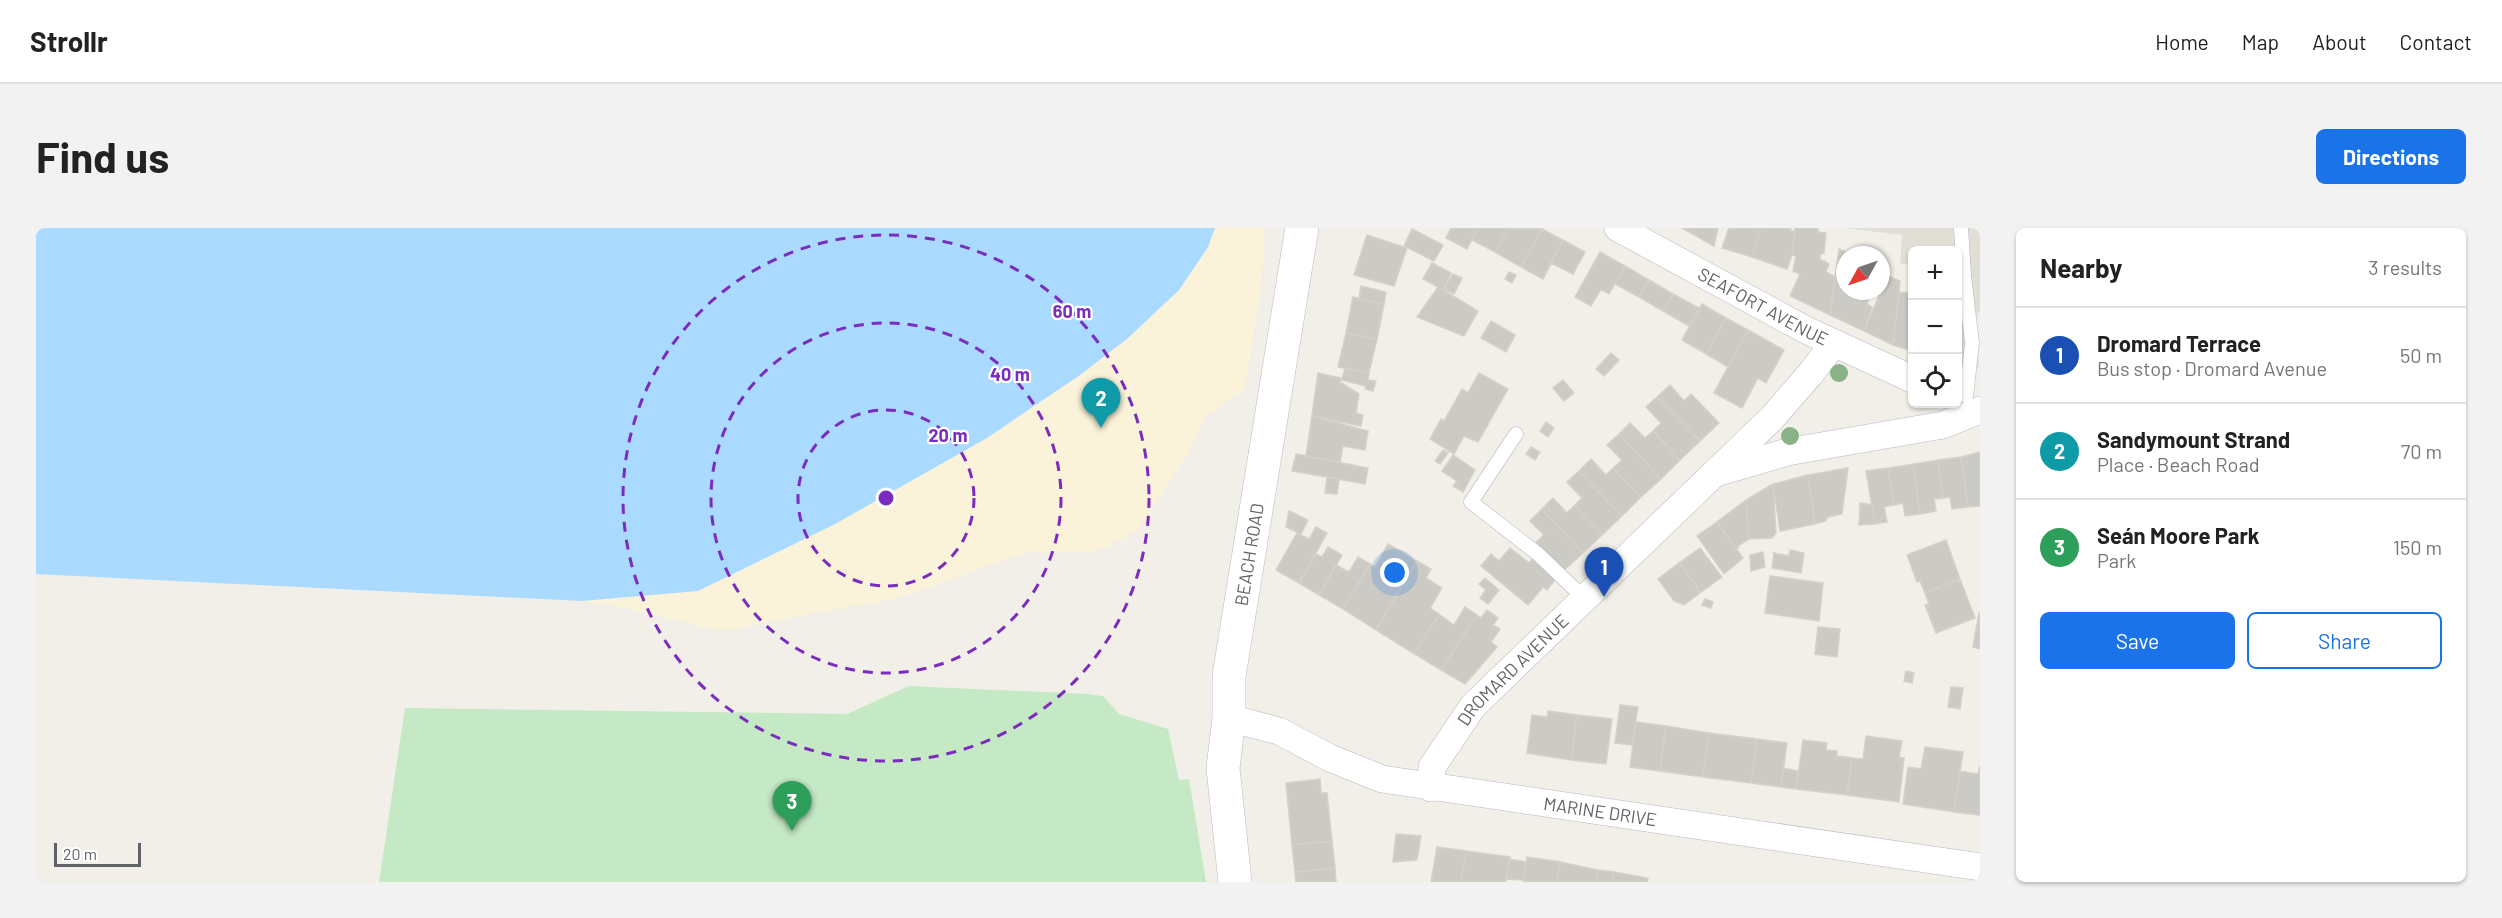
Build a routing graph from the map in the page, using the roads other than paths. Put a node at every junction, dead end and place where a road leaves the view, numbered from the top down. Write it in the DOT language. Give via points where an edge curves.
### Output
graph roads {
  1 [pos="1302,228"];
  2 [pos="1618,228"];
  3 [pos="1961,228"];
  4 [pos="1834,343"];
  5 [pos="1908,377"];
  6 [pos="1971,400"];
  7 [pos="1516,434"];
  8 [pos="1717,473"];
  9 [pos="1585,599"];
  10 [pos="1230,718"];
  11 [pos="1431,788"];
  12 [pos="1980,867"];
  13 [pos="1235,882"];
  1 -- 10 [label="main road, BEACH ROAD" via="1234,639 1229,676"];
  2 -- 4 [label="street, SEAFORT AVENUE"];
  3 -- 6 [label="lane" via="1972,343"];
  4 -- 5 [label="street, SEAFORT AVENUE"];
  4 -- 8 [label="street" via="1772,418"];
  6 -- 8 [label="street, DROMARD AVENUE" via="1943,424 1786,452"];
  7 -- 9 [label="lane" via="1471,502 1538,554"];
  8 -- 9 [label="street, DROMARD AVENUE"];
  9 -- 11 [label="street, DROMARD AVENUE" via="1473,706 1432,767"];
  10 -- 11 [label="street, MARINE DRIVE" via="1279,731 1382,779"];
  10 -- 13 [label="main road, BEACH ROAD" via="1223,768"];
  11 -- 12 [label="street, MARINE DRIVE"];
}
